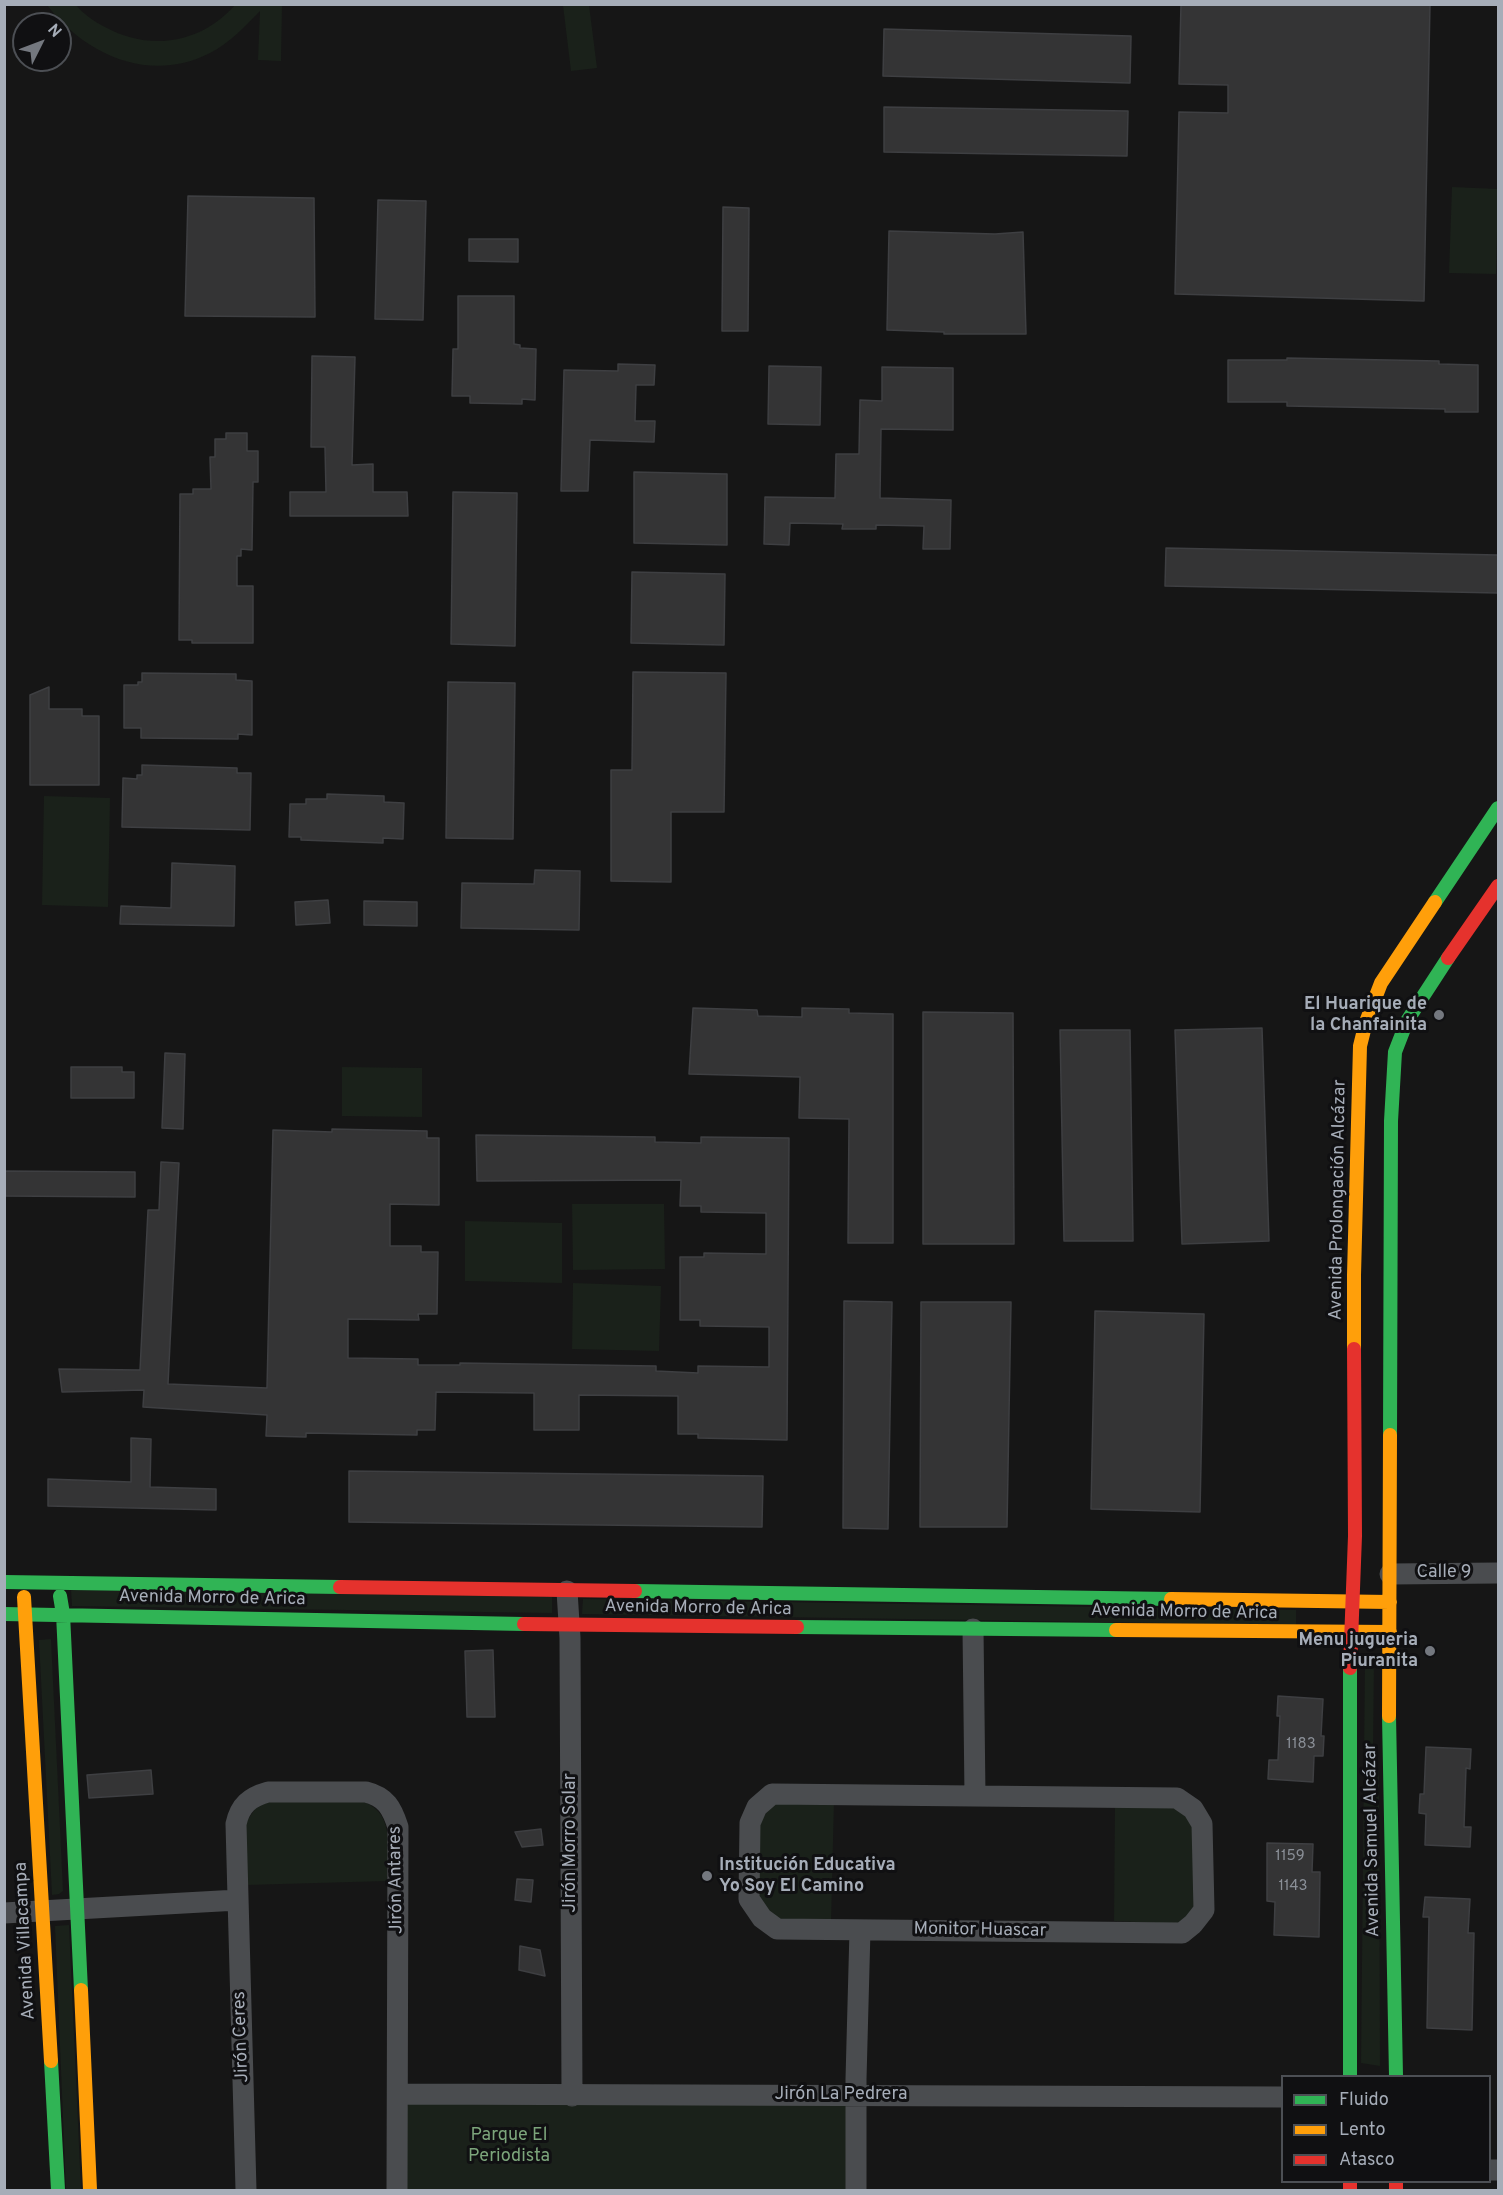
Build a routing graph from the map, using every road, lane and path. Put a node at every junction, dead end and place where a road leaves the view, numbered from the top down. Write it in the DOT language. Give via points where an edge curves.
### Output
graph roads {
  1 [pos="1498,808"];
  2 [pos="1498,886"];
  3 [pos="1354,1275"];
  4 [pos="1379,1275"];
  5 [pos="1498,1573"];
  6 [pos="1390,1574"];
  7 [pos="4,1582"];
  8 [pos="22,1582"];
  9 [pos="59,1583"];
  10 [pos="567,1591"];
  11 [pos="1390,1602"];
  12 [pos="1353,1603"];
  13 [pos="4,1614"];
  14 [pos="26,1614"];
  15 [pos="63,1614"];
  16 [pos="570,1625"];
  17 [pos="973,1629"];
  18 [pos="1351,1632"];
  19 [pos="1390,1632"];
  20 [pos="975,1796"];
  21 [pos="238,1892"];
  22 [pos="76,1909"];
  23 [pos="42,1911"];
  24 [pos="4,1913"];
  25 [pos="860,1930"];
  26 [pos="1350,2075"];
  27 [pos="1395,2075"];
  28 [pos="399,2094"];
  29 [pos="856,2095"];
  30 [pos="572,2096"];
  31 [pos="1281,2097"];
  32 [pos="58,2190"];
  33 [pos="90,2190"];
  34 [pos="246,2190"];
  35 [pos="397,2190"];
  36 [pos="856,2190"];
  1 -- 3 [label="main road, Avenida Prolongación Alcázar" via="1382,983 1366,1022 1360,1046"];
  2 -- 4 [label="main road" via="1407,1021 1395,1052"];
  3 -- 4 [label="main road"];
  3 -- 12 [label="main road, Avenida Prolongación Alcázar"];
  4 -- 6 [label="main road"];
  5 -- 6 [label="street, Calle 9"];
  6 -- 11 [label="main road"];
  7 -- 8 [label="main road, Avenida Morro de Arica"];
  8 -- 9 [label="main road, Avenida Morro de Arica"];
  8 -- 14 [label="main road, Avenida Villacampa"];
  9 -- 10 [label="main road, Avenida Morro de Arica"];
  9 -- 15 [label="main road"];
  10 -- 12 [label="main road, Avenida Morro de Arica"];
  10 -- 16 [label="street, Jirón Morro Solar"];
  11 -- 12 [label="main road, Avenida Morro de Arica"];
  11 -- 19 [label="main road, Avenida Samuel Alcázar"];
  12 -- 18 [label="main road, Avenida Prolongación Alcázar"];
  13 -- 14 [label="main road, Avenida Morro de Arica"];
  14 -- 15 [label="main road, Avenida Morro de Arica"];
  14 -- 23 [label="main road, Avenida Villacampa"];
  15 -- 16 [label="main road, Avenida Morro de Arica"];
  15 -- 22 [label="main road"];
  16 -- 17 [label="main road, Avenida Morro de Arica"];
  16 -- 30 [label="street, Jirón Morro Solar"];
  17 -- 18 [label="main road, Avenida Morro de Arica"];
  17 -- 20 [label="street"];
  18 -- 19 [label="main road, Avenida Morro de Arica"];
  18 -- 26 [label="main road, Avenida Samuel Alcázar"];
  19 -- 27 [label="main road, Avenida Samuel Alcázar"];
  20 -- 25 [label="street, Monitor Huascar" via="772,1794 758,1807 750,1823 749,1899 762,1918 777,1929"];
  20 -- 25 [label="street, Monitor Huascar" via="1177,1798 1193,1809 1202,1824 1204,1910 1182,1933"];
  21 -- 22 [label="street"];
  21 -- 28 [label="street, Jirón Antares" via="236,1824 242,1808 255,1796 268,1792 366,1792 387,1802 398,1827"];
  21 -- 34 [label="street, Jirón Ceres"];
  22 -- 23 [label="street"];
  22 -- 33 [label="main road"];
  23 -- 24 [label="street"];
  23 -- 32 [label="main road, Avenida Villacampa"];
  25 -- 29 [label="street"];
  28 -- 30 [label="street, Jirón La Pedrera"];
  28 -- 35 [label="street, Jirón Antares"];
  29 -- 30 [label="street, Jirón La Pedrera"];
  29 -- 31 [label="street, Jirón La Pedrera"];
  29 -- 36 [label="street"];
}
